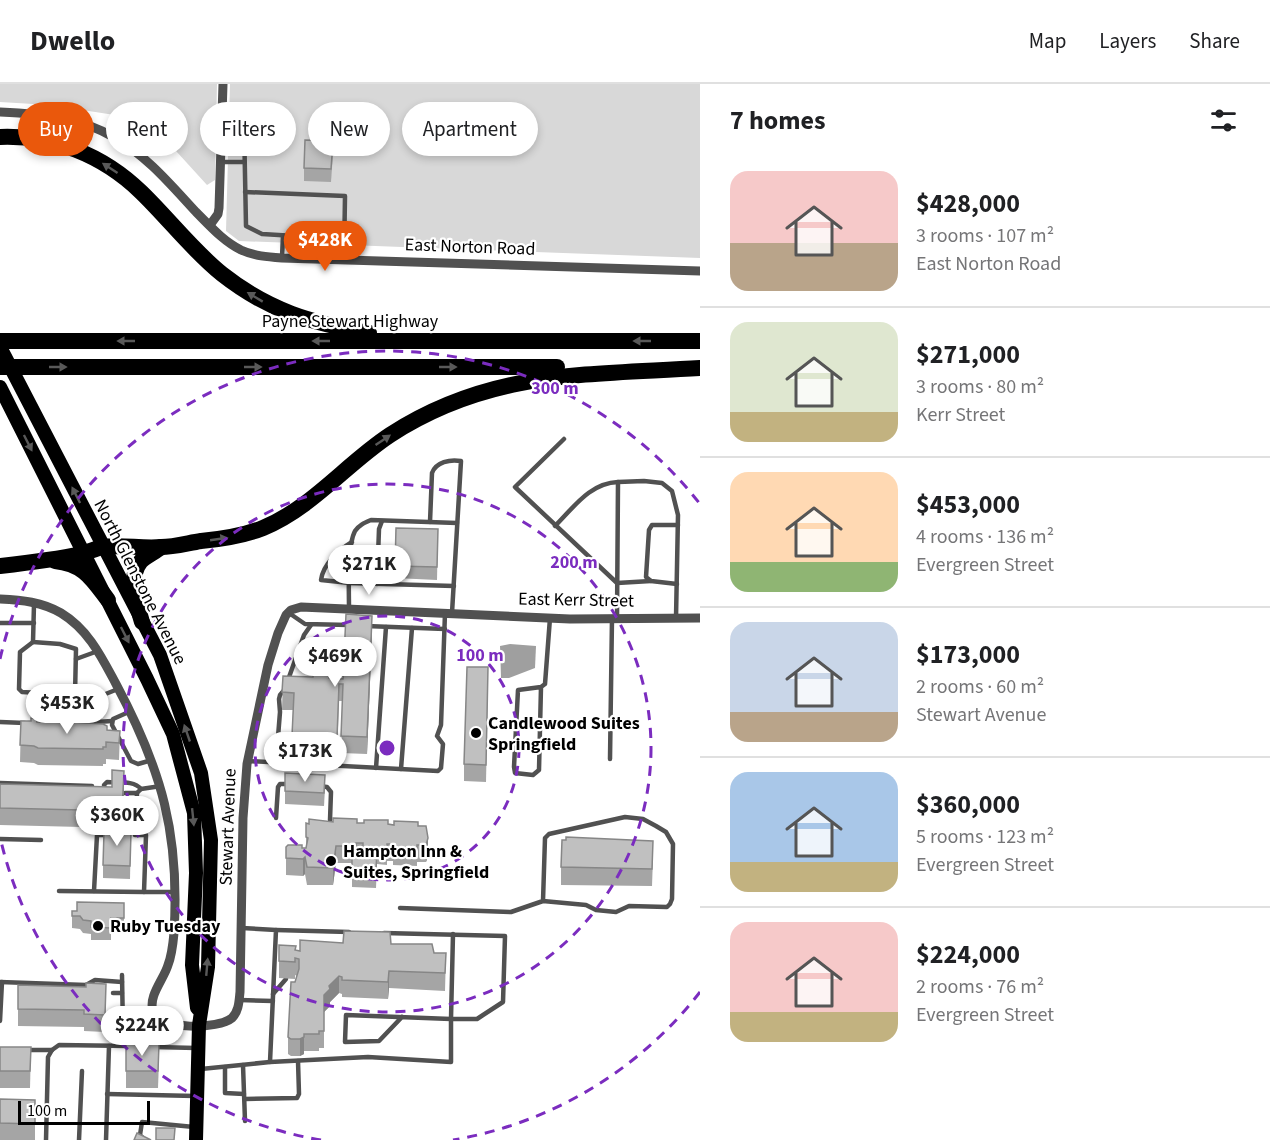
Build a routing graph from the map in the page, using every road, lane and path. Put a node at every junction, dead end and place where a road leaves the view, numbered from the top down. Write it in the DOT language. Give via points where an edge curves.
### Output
graph roads {
  1 [pos="223,84"];
  2 [pos="0,112"];
  3 [pos="0,136"];
  4 [pos="244,156"];
  5 [pos="221,162"];
  6 [pos="244,162"];
  7 [pos="246,192"];
  8 [pos="210,225"];
  9 [pos="283,236"];
  10 [pos="345,239"];
  11 [pos="282,258"];
  12 [pos="344,260"];
  13 [pos="700,271"];
  14 [pos="0,341"];
  15 [pos="496,341"];
  16 [pos="700,341"];
  17 [pos="0,347"];
  18 [pos="0,367"];
  19 [pos="700,368"];
  20 [pos="1,389"];
  21 [pos="564,439"];
  22 [pos="618,482"];
  23 [pos="382,521"];
  24 [pos="430,522"];
  25 [pos="458,523"];
  26 [pos="678,525"];
  27 [pos="555,526"];
  28 [pos="352,542"];
  29 [pos="103,547"];
  30 [pos="161,548"];
  31 [pos="84,553"];
  32 [pos="45,561"];
  33 [pos="0,566"];
  34 [pos="651,581"];
  35 [pos="350,583"];
  36 [pos="617,583"];
  37 [pos="377,584"];
  38 [pos="677,584"];
  39 [pos="454,586"];
  40 [pos="0,599"];
  41 [pos="108,600"];
  42 [pos="34,602"];
  43 [pos="349,609"];
  44 [pos="290,611"];
  45 [pos="449,613"];
  46 [pos="550,618"];
  47 [pos="615,618"];
  48 [pos="676,618"];
  49 [pos="700,618"];
  50 [pos="142,622"];
  51 [pos="0,623"];
  52 [pos="34,623"];
  53 [pos="311,625"];
  54 [pos="354,625"];
  55 [pos="364,626"];
  56 [pos="386,627"];
  57 [pos="412,628"];
  58 [pos="445,629"];
  59 [pos="33,642"];
  60 [pos="98,651"];
  61 [pos="76,659"];
  62 [pos="541,687"];
  63 [pos="118,689"];
  64 [pos="75,694"];
  65 [pos="130,711"];
  66 [pos="111,721"];
  67 [pos="0,722"];
  68 [pos="33,723"];
  69 [pos="77,724"];
  70 [pos="610,759"];
  71 [pos="152,760"];
  72 [pos="248,761"];
  73 [pos="276,762"];
  74 [pos="376,768"];
  75 [pos="401,769"];
  76 [pos="0,783"];
  77 [pos="292,784"];
  78 [pos="161,786"];
  79 [pos="315,786"];
  80 [pos="104,787"];
  81 [pos="141,789"];
  82 [pos="111,792"];
  83 [pos="125,793"];
  84 [pos="137,793"];
  85 [pos="276,818"];
  86 [pos="330,820"];
  87 [pos="116,835"];
  88 [pos="125,835"];
  89 [pos="135,835"];
  90 [pos="0,840"];
  91 [pos="41,840"];
  92 [pos="59,891"];
  93 [pos="94,891"];
  94 [pos="144,892"];
  95 [pos="174,892"];
  96 [pos="543,902"];
  97 [pos="400,908"];
  98 [pos="242,928"];
  99 [pos="276,930"];
  100 [pos="359,932"];
  101 [pos="382,933"];
  102 [pos="453,934"];
  103 [pos="275,946"];
  104 [pos="281,954"];
  105 [pos="122,975"];
  106 [pos="286,979"];
  107 [pos="1,982"];
  108 [pos="122,982"];
  109 [pos="86,985"];
  110 [pos="92,989"];
  111 [pos="112,993"];
  112 [pos="122,993"];
  113 [pos="273,998"];
  114 [pos="240,1000"];
  115 [pos="402,1017"];
  116 [pos="451,1018"];
  117 [pos="0,1021"];
  118 [pos="199,1025"];
  119 [pos="123,1031"];
  120 [pos="109,1046"];
  121 [pos="141,1046"];
  122 [pos="151,1047"];
  123 [pos="199,1048"];
  124 [pos="21,1050"];
  125 [pos="52,1050"];
  126 [pos="298,1061"];
  127 [pos="270,1062"];
  128 [pos="243,1065"];
  129 [pos="225,1066"];
  130 [pos="198,1069"];
  131 [pos="82,1071"];
  132 [pos="107,1094"];
  133 [pos="198,1096"];
  134 [pos="245,1097"];
  135 [pos="35,1101"];
  136 [pos="47,1101"];
  137 [pos="245,1121"];
  138 [pos="163,1124"];
  139 [pos="172,1125"];
  140 [pos="163,1132"];
  141 [pos="172,1132"];
  142 [pos="196,1134"];
  143 [pos="46,1140"];
  144 [pos="79,1140"];
  145 [pos="106,1140"];
  146 [pos="145,1140"];
  1 -- 5 [label="street"];
  2 -- 8 [label="street, East Norton Road" via="65,118 115,138 153,167"];
  15 -- 3 [label="highway, one-way" via="393,336 297,317 221,273 142,193 99,161 54,142"];
  4 -- 6 [label="lane"];
  5 -- 6 [label="lane"];
  5 -- 8 [label="street" via="218,214"];
  6 -- 7 [label="lane"];
  7 -- 9 [label="lane" via="246,226 262,234"];
  7 -- 10 [label="lane" via="345,196"];
  8 -- 11 [label="street, East Norton Road" via="240,249"];
  9 -- 10 [label="lane"];
  9 -- 11 [label="lane"];
  10 -- 12 [label="lane"];
  11 -- 12 [label="street, East Norton Road"];
  12 -- 13 [label="street, East Norton Road"];
  15 -- 14 [label="highway, Payne Stewart Highway, one-way"];
  16 -- 15 [label="highway, Payne Stewart Highway, one-way"];
  29 -- 17 [label="main road, North Glenstone Avenue, one-way"];
  18 -- 19 [label="highway, one-way"];
  30 -- 19 [label="highway, one-way" via="228,538 276,522 309,501 391,435 424,415 476,393 548,377"];
  20 -- 31 [label="main road, North Glenstone Avenue, one-way"];
  21 -- 27 [label="lane" via="515,487"];
  22 -- 26 [label="lane" via="662,483 672,491"];
  22 -- 27 [label="lane" via="595,487"];
  22 -- 36 [label="lane"];
  23 -- 24 [label="lane"];
  23 -- 28 [label="lane" via="362,524"];
  23 -- 37 [label="lane"];
  24 -- 25 [label="lane"];
  24 -- 25 [label="lane" via="432,473 440,463 456,460 461,461"];
  25 -- 39 [label="lane"];
  26 -- 34 [label="lane" via="652,525 649,530 646,578"];
  26 -- 38 [label="lane"];
  27 -- 36 [label="lane"];
  28 -- 35 [label="lane"];
  28 -- 35 [label="lane" via="339,550 321,580"];
  29 -- 30 [label="highway"];
  29 -- 31 [label="highway"];
  29 -- 50 [label="main road, North Glenstone Avenue"];
  30 -- 50 [label="highway" via="140,562 135,575 136,604"];
  31 -- 32 [label="highway"];
  31 -- 41 [label="main road, North Glenstone Avenue"];
  32 -- 33 [label="highway"];
  32 -- 41 [label="highway" via="74,564"];
  34 -- 36 [label="lane"];
  34 -- 38 [label="lane"];
  35 -- 37 [label="lane"];
  35 -- 43 [label="lane"];
  36 -- 47 [label="lane"];
  37 -- 39 [label="lane"];
  38 -- 48 [label="lane"];
  39 -- 45 [label="lane"];
  40 -- 42 [label="street"];
  41 -- 118 [label="main road, North Glenstone Avenue, one-way" via="173,734 194,813 192,965"];
  42 -- 52 [label="lane"];
  42 -- 60 [label="street" via="71,620"];
  43 -- 44 [label="street, East Kerr Street" via="301,607"];
  43 -- 45 [label="street, East Kerr Street"];
  44 -- 53 [label="lane" via="299,621"];
  44 -- 72 [label="street, Stewart Avenue" via="273,648"];
  45 -- 46 [label="street, East Kerr Street"];
  45 -- 58 [label="lane"];
  46 -- 47 [label="street, East Kerr Street"];
  46 -- 62 [label="lane" via="545,684"];
  47 -- 48 [label="street, East Kerr Street"];
  47 -- 70 [label="lane"];
  48 -- 49 [label="street, East Kerr Street"];
  118 -- 50 [label="main road, North Glenstone Avenue, one-way" via="208,967 211,840 201,773 160,655"];
  51 -- 52 [label="lane"];
  52 -- 59 [label="lane"];
  53 -- 54 [label="lane"];
  53 -- 73 [label="lane" via="280,694"];
  55 -- 56 [label="lane"];
  56 -- 57 [label="lane"];
  56 -- 74 [label="lane"];
  57 -- 58 [label="lane"];
  57 -- 75 [label="lane"];
  58 -- 75 [label="lane" via="441,726 437,736 443,744 443,766 438,771"];
  59 -- 61 [label="lane" via="76,649"];
  59 -- 64 [label="lane" via="20,652 22,692"];
  60 -- 61 [label="lane"];
  60 -- 63 [label="street"];
  61 -- 64 [label="lane"];
  62 -- 62 [label="lane" via="518,690 515,773 533,775 539,770"];
  63 -- 64 [label="lane" via="103,695"];
  63 -- 65 [label="street"];
  65 -- 66 [label="lane"];
  65 -- 71 [label="street"];
  66 -- 69 [label="lane"];
  66 -- 71 [label="lane" via="130,761 138,764"];
  67 -- 68 [label="lane"];
  71 -- 78 [label="street"];
  72 -- 73 [label="lane"];
  72 -- 98 [label="street, Stewart Avenue"];
  73 -- 74 [label="lane"];
  74 -- 75 [label="lane"];
  76 -- 80 [label="lane"];
  77 -- 85 [label="lane" via="278,787"];
  78 -- 81 [label="lane"];
  78 -- 95 [label="street" via="171,830"];
  79 -- 86 [label="lane" via="327,787 331,792"];
  80 -- 81 [label="lane" via="107,782 129,783"];
  80 -- 82 [label="lane"];
  81 -- 84 [label="lane"];
  83 -- 84 [label="lane"];
  84 -- 89 [label="lane"];
  87 -- 93 [label="lane" via="97,835"];
  88 -- 89 [label="lane"];
  89 -- 94 [label="lane" via="146,835"];
  90 -- 91 [label="lane"];
  92 -- 93 [label="lane"];
  93 -- 94 [label="lane"];
  94 -- 95 [label="lane"];
  95 -- 118 [label="street" via="171,954 152,1008 157,1018 167,1024"];
  96 -- 96 [label="lane" via="616,912 629,906 667,907 672,899 671,838 643,819 625,817 549,834 545,838"];
  96 -- 97 [label="lane" via="511,912"];
  98 -- 99 [label="lane"];
  98 -- 114 [label="street, Stewart Avenue"];
  99 -- 100 [label="lane"];
  99 -- 103 [label="lane"];
  101 -- 102 [label="lane"];
  102 -- 116 [label="lane"];
  102 -- 116 [label="lane" via="505,936 503,1002 477,1018"];
  103 -- 104 [label="lane"];
  103 -- 113 [label="lane"];
  105 -- 108 [label="lane"];
  106 -- 113 [label="lane"];
  107 -- 109 [label="lane"];
  107 -- 117 [label="lane"];
  108 -- 109 [label="lane" via="95,980"];
  108 -- 112 [label="lane"];
  109 -- 110 [label="lane"];
  111 -- 112 [label="lane"];
  112 -- 119 [label="lane"];
  113 -- 114 [label="lane"];
  113 -- 127 [label="lane"];
  114 -- 118 [label="street" via="236,1014 228,1021"];
  115 -- 115 [label="lane" via="346,1015 345,1042 379,1041"];
  115 -- 116 [label="lane"];
  116 -- 126 [label="lane" via="451,1062 368,1057"];
  118 -- 123 [label="main road, North Glenstone Avenue"];
  120 -- 121 [label="lane"];
  120 -- 125 [label="lane" via="59,1044"];
  120 -- 132 [label="lane"];
  122 -- 123 [label="lane"];
  123 -- 130 [label="main road, North Glenstone Avenue"];
  124 -- 125 [label="lane"];
  125 -- 136 [label="lane" via="48,1058"];
  126 -- 127 [label="lane"];
  126 -- 134 [label="lane" via="297,1098"];
  127 -- 128 [label="lane"];
  128 -- 129 [label="lane"];
  128 -- 134 [label="lane"];
  129 -- 130 [label="lane"];
  129 -- 134 [label="lane" via="225,1093"];
  130 -- 133 [label="main road, North Glenstone Avenue"];
  131 -- 144 [label="lane"];
  132 -- 133 [label="lane"];
  132 -- 145 [label="lane"];
  133 -- 142 [label="main road, North Glenstone Avenue"];
  134 -- 137 [label="lane"];
  135 -- 136 [label="lane"];
  136 -- 143 [label="lane"];
  138 -- 139 [label="lane"];
  138 -- 140 [label="lane"];
  138 -- 146 [label="lane" via="142,1122 140,1135"];
  139 -- 141 [label="lane"];
  139 -- 142 [label="lane"];
}
